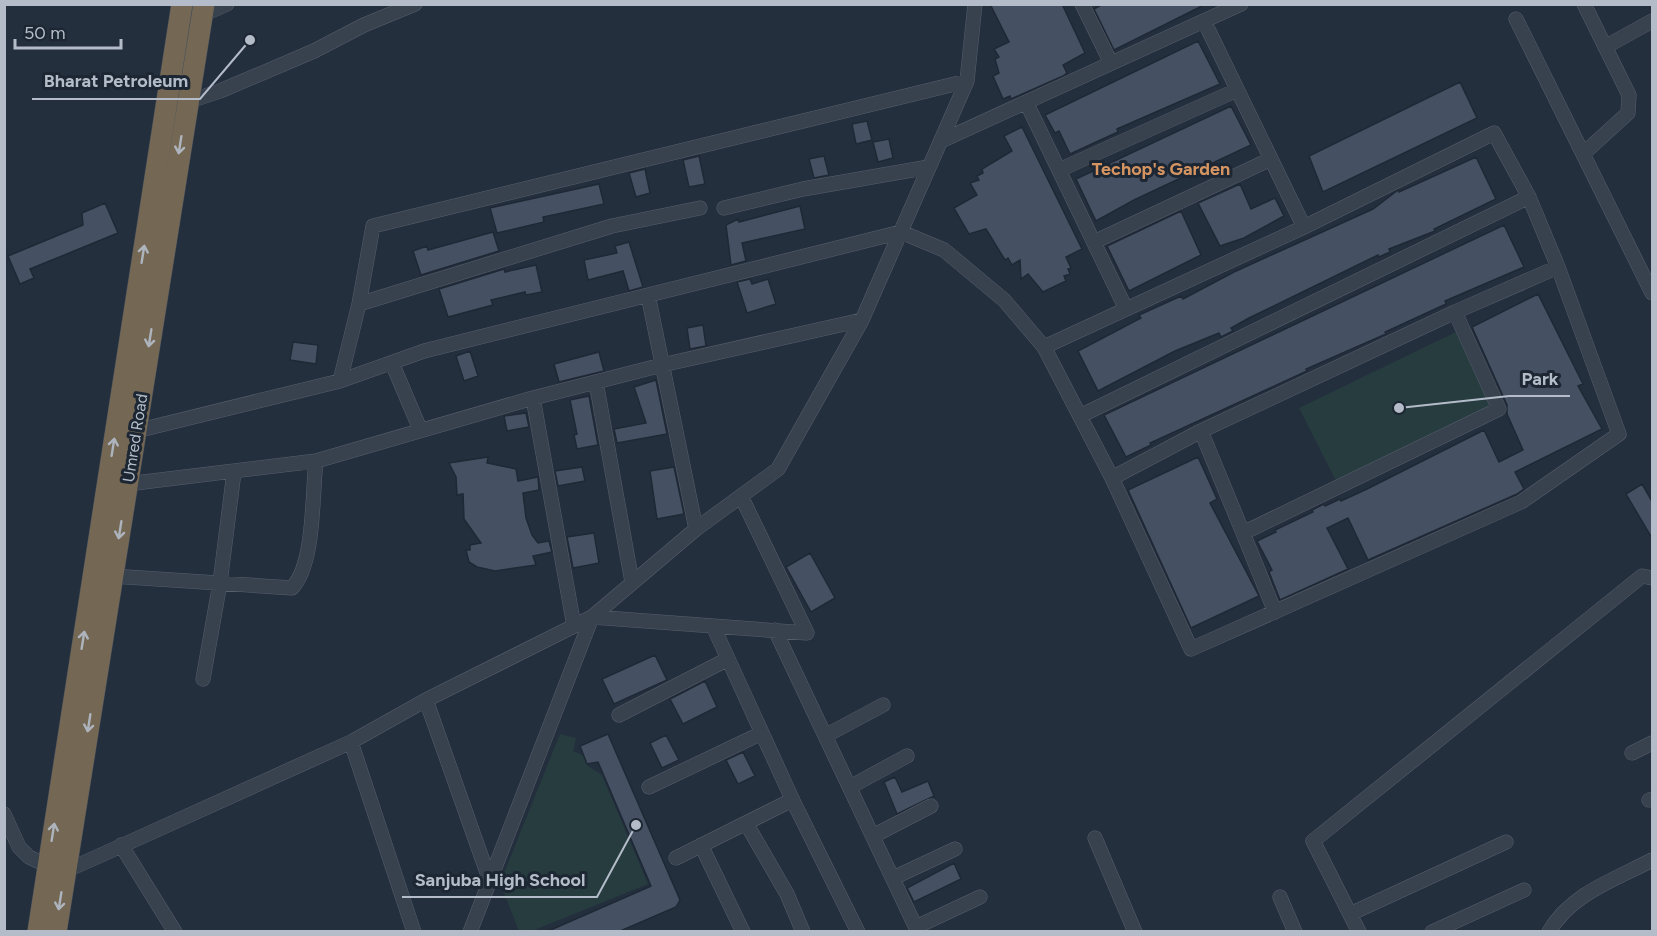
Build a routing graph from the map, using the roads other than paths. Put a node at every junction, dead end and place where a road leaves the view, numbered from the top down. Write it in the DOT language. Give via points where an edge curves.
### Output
graph roads {
  1 [pos="182,4"];
  2 [pos="227,4"];
  3 [pos="415,4"];
  4 [pos="975,4"];
  5 [pos="1082,4"];
  6 [pos="1241,4"];
  7 [pos="1584,4"];
  8 [pos="1216,9"];
  9 [pos="203,10"];
  10 [pos="1516,19"];
  11 [pos="1204,21"];
  12 [pos="1653,21"];
  13 [pos="1605,47"];
  14 [pos="1111,63"];
  15 [pos="967,81"];
  16 [pos="1237,90"];
  17 [pos="187,102"];
  18 [pos="1026,102"];
  19 [pos="941,141"];
  20 [pos="1583,154"];
  21 [pos="1271,159"];
  22 [pos="929,167"];
  23 [pos="1059,170"];
  24 [pos="1529,197"];
  25 [pos="700,208"];
  26 [pos="724,208"];
  27 [pos="1304,227"];
  28 [pos="901,232"];
  29 [pos="1094,242"];
  30 [pos="1558,267"];
  31 [pos="1653,293"];
  32 [pos="648,295"];
  33 [pos="359,304"];
  34 [pos="1126,309"];
  35 [pos="1455,312"];
  36 [pos="862,320"];
  37 [pos="1044,347"];
  38 [pos="392,363"];
  39 [pos="662,365"];
  40 [pos="340,381"];
  41 [pos="596,382"];
  42 [pos="532,398"];
  43 [pos="1080,416"];
  44 [pos="420,429"];
  45 [pos="136,431"];
  46 [pos="1201,431"];
  47 [pos="316,461"];
  48 [pos="234,472"];
  49 [pos="1112,478"];
  50 [pos="127,484"];
  51 [pos="741,496"];
  52 [pos="696,530"];
  53 [pos="1243,533"];
  54 [pos="112,576"];
  55 [pos="1653,578"];
  56 [pos="632,582"];
  57 [pos="220,583"];
  58 [pos="1275,612"];
  59 [pos="592,617"];
  60 [pos="574,626"];
  61 [pos="713,626"];
  62 [pos="775,630"];
  63 [pos="728,659"];
  64 [pos="203,679"];
  65 [pos="426,700"];
  66 [pos="883,705"];
  67 [pos="619,715"];
  68 [pos="762,733"];
  69 [pos="825,736"];
  70 [pos="351,742"];
  71 [pos="1653,743"];
  72 [pos="1632,753"];
  73 [pos="907,756"];
  74 [pos="649,787"];
  75 [pos="850,787"];
  76 [pos="792,800"];
  77 [pos="931,806"];
  78 [pos="4,814"];
  79 [pos="746,823"];
  80 [pos="873,836"];
  81 [pos="1095,838"];
  82 [pos="1506,842"];
  83 [pos="121,845"];
  84 [pos="701,845"];
  85 [pos="955,849"];
  86 [pos="676,858"];
  87 [pos="1653,860"];
  88 [pos="57,869"];
  89 [pos="893,878"];
  90 [pos="490,881"];
  91 [pos="1524,890"];
  92 [pos="980,897"];
  93 [pos="1280,897"];
  94 [pos="1350,914"];
  95 [pos="917,929"];
  96 [pos="1131,930"];
  97 [pos="38,932"];
  98 [pos="56,932"];
  99 [pos="175,932"];
  100 [pos="414,932"];
  101 [pos="470,932"];
  102 [pos="743,932"];
  103 [pos="803,932"];
  104 [pos="858,932"];
  105 [pos="1295,932"];
  106 [pos="1359,932"];
  107 [pos="1432,932"];
  108 [pos="1549,932"];
  88 -- 1 [label="highway, one-way"];
  2 -- 9 [label="street"];
  3 -- 17 [label="street" via="314,51"];
  4 -- 15 [label="street"];
  5 -- 14 [label="street"];
  6 -- 8 [label="street"];
  7 -- 13 [label="street"];
  8 -- 11 [label="street"];
  9 -- 17 [label="highway, Umred Road"];
  10 -- 20 [label="street"];
  11 -- 14 [label="street"];
  11 -- 16 [label="street"];
  12 -- 13 [label="street"];
  13 -- 20 [label="street" via="1629,94 1628,113"];
  14 -- 18 [label="street"];
  15 -- 19 [label="street"];
  15 -- 33 [label="street" via="373,226"];
  16 -- 21 [label="street"];
  16 -- 23 [label="street"];
  17 -- 45 [label="highway, Umred Road, one-way"];
  18 -- 19 [label="street"];
  18 -- 23 [label="street"];
  19 -- 22 [label="street"];
  20 -- 31 [label="street"];
  21 -- 27 [label="street"];
  21 -- 29 [label="street"];
  22 -- 26 [label="street" via="803,189"];
  22 -- 28 [label="street"];
  23 -- 29 [label="street"];
  24 -- 27 [label="street" via="1494,134"];
  24 -- 30 [label="street"];
  24 -- 43 [label="street"];
  25 -- 33 [label="street" via="612,226"];
  27 -- 34 [label="street"];
  28 -- 32 [label="street"];
  28 -- 36 [label="street"];
  28 -- 37 [label="street" via="944,250 1004,300"];
  29 -- 34 [label="street"];
  30 -- 35 [label="street"];
  30 -- 58 [label="street" via="1619,434 1521,502"];
  32 -- 38 [label="street" via="424,351"];
  32 -- 39 [label="street"];
  33 -- 40 [label="street"];
  34 -- 37 [label="street"];
  35 -- 46 [label="street"];
  35 -- 53 [label="street" via="1499,409"];
  36 -- 39 [label="street"];
  36 -- 51 [label="street" via="778,469"];
  37 -- 43 [label="street"];
  38 -- 40 [label="street"];
  38 -- 44 [label="street"];
  39 -- 41 [label="street"];
  39 -- 52 [label="street"];
  40 -- 45 [label="street"];
  41 -- 42 [label="street"];
  41 -- 56 [label="street"];
  42 -- 44 [label="street"];
  42 -- 60 [label="street"];
  43 -- 49 [label="street"];
  44 -- 47 [label="street"];
  45 -- 50 [label="highway, Umred Road"];
  46 -- 49 [label="street"];
  46 -- 53 [label="street"];
  47 -- 48 [label="street"];
  47 -- 57 [label="street" via="312,530 298,581 292,588"];
  48 -- 50 [label="street"];
  48 -- 57 [label="street"];
  49 -- 58 [label="street" via="1191,649"];
  50 -- 54 [label="highway, Umred Road, one-way"];
  51 -- 52 [label="street"];
  51 -- 62 [label="street" via="807,633"];
  52 -- 56 [label="street"];
  53 -- 58 [label="street"];
  54 -- 57 [label="street"];
  54 -- 88 [label="highway, Umred Road, one-way"];
  55 -- 94 [label="street" via="1642,576 1313,841"];
  56 -- 59 [label="street"];
  57 -- 64 [label="street"];
  59 -- 60 [label="street"];
  59 -- 61 [label="street"];
  59 -- 90 [label="street"];
  60 -- 65 [label="street"];
  61 -- 62 [label="street"];
  61 -- 63 [label="street"];
  62 -- 69 [label="street"];
  63 -- 67 [label="street"];
  63 -- 68 [label="street"];
  65 -- 70 [label="street"];
  65 -- 90 [label="street"];
  66 -- 69 [label="street"];
  68 -- 74 [label="street"];
  68 -- 76 [label="street"];
  69 -- 75 [label="street"];
  70 -- 83 [label="street"];
  70 -- 100 [label="street"];
  71 -- 72 [label="street"];
  73 -- 75 [label="street"];
  75 -- 80 [label="street"];
  76 -- 79 [label="street"];
  76 -- 104 [label="street"];
  77 -- 80 [label="street"];
  78 -- 88 [label="street" via="19,847 29,857"];
  79 -- 84 [label="street"];
  79 -- 103 [label="street" via="787,894"];
  80 -- 89 [label="street"];
  81 -- 96 [label="street"];
  82 -- 94 [label="street"];
  83 -- 88 [label="street"];
  83 -- 99 [label="street"];
  84 -- 86 [label="street"];
  84 -- 102 [label="street"];
  85 -- 89 [label="street"];
  87 -- 108 [label="street" via="1570,904"];
  88 -- 97 [label="highway"];
  88 -- 98 [label="highway, one-way"];
  89 -- 95 [label="street"];
  90 -- 101 [label="street"];
  91 -- 107 [label="street"];
  92 -- 95 [label="street"];
  93 -- 105 [label="street"];
  94 -- 106 [label="street"];
}
